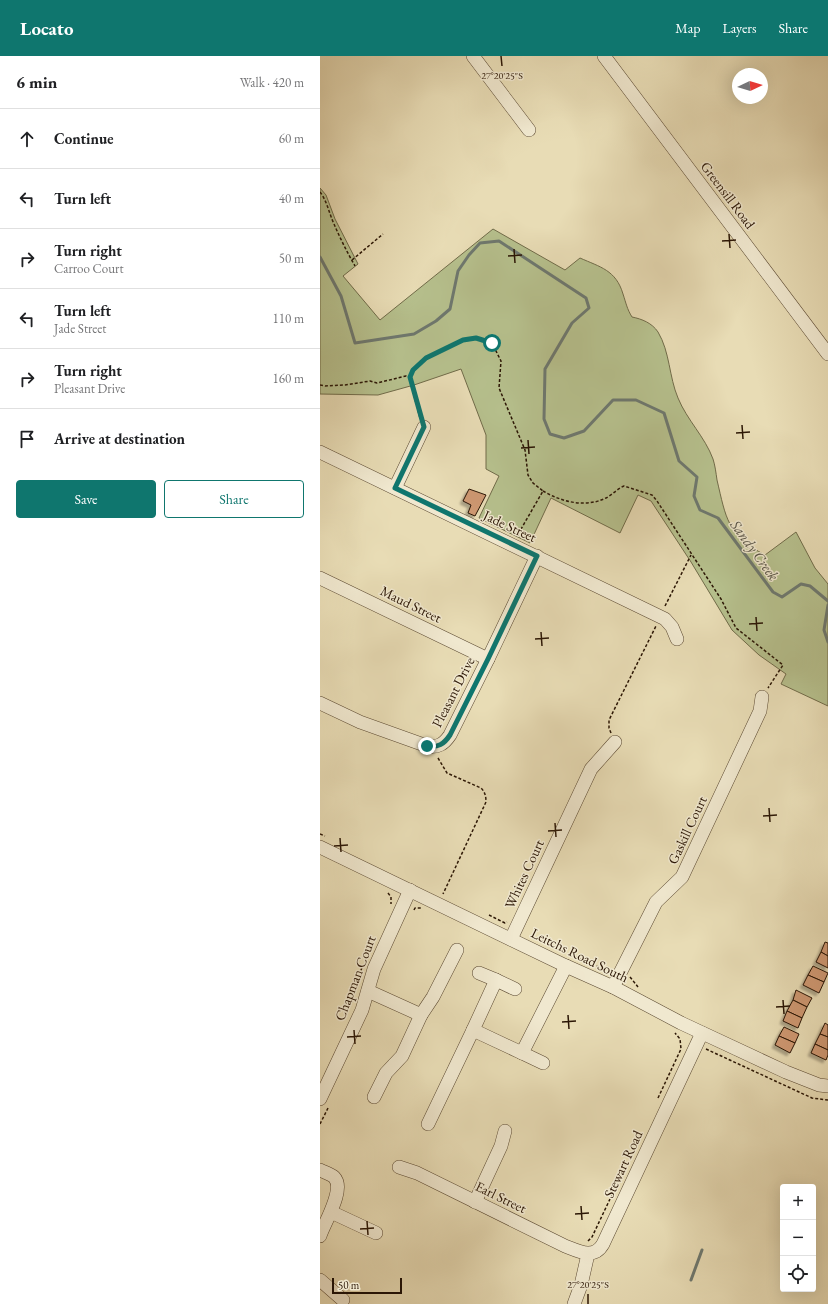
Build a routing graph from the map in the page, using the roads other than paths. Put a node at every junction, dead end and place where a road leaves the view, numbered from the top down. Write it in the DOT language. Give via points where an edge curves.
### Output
graph roads {
  1 [pos="473,56"];
  2 [pos="604,56"];
  3 [pos="529,130"];
  4 [pos="828,354"];
  5 [pos="424,427"];
  6 [pos="320,452"];
  7 [pos="395,488"];
  8 [pos="537,556"];
  9 [pos="320,578"];
  10 [pos="677,639"];
  11 [pos="488,659"];
  12 [pos="762,697"];
  13 [pos="320,703"];
  14 [pos="615,742"];
  15 [pos="320,846"];
  16 [pos="410,890"];
  17 [pos="511,939"];
  18 [pos="457,950"];
  19 [pos="566,966"];
  20 [pos="479,973"];
  21 [pos="496,980"];
  22 [pos="613,988"];
  23 [pos="515,989"];
  24 [pos="368,991"];
  25 [pos="421,1015"];
  26 [pos="473,1030"];
  27 [pos="702,1033"];
  28 [pos="522,1053"];
  29 [pos="543,1063"];
  30 [pos="828,1086"];
  31 [pos="374,1097"];
  32 [pos="320,1099"];
  33 [pos="428,1124"];
  34 [pos="505,1131"];
  35 [pos="399,1168"];
  36 [pos="320,1170"];
  37 [pos="475,1202"];
  38 [pos="331,1212"];
  39 [pos="376,1233"];
  40 [pos="320,1236"];
  41 [pos="587,1248"];
  42 [pos="320,1280"];
  43 [pos="343,1300"];
  44 [pos="574,1304"];
  1 -- 3 [label="street"];
  2 -- 4 [label="street, Greensill Road"];
  5 -- 7 [label="street"];
  6 -- 7 [label="street, Jade Street"];
  7 -- 8 [label="street, Jade Street"];
  8 -- 10 [label="street, Jade Street" via="665,619"];
  8 -- 11 [label="street, Pleasant Drive"];
  9 -- 11 [label="street, Maud Street"];
  11 -- 13 [label="street, Pleasant Drive" via="450,735 441,745 427,746 360,722"];
  12 -- 22 [label="street, Gaskill Court" via="760,711 682,878 656,902"];
  14 -- 17 [label="street, Whites Court" via="591,770"];
  15 -- 16 [label="street, Leitchs Road South"];
  16 -- 17 [label="street, Leitchs Road South"];
  16 -- 24 [label="street, Chapman Court" via="374,969"];
  17 -- 19 [label="street, Leitchs Road South"];
  18 -- 25 [label="street"];
  19 -- 22 [label="street, Leitchs Road South"];
  19 -- 28 [label="street"];
  20 -- 21 [label="street"];
  21 -- 23 [label="street"];
  21 -- 26 [label="street"];
  22 -- 27 [label="street, Leitchs Road South"];
  24 -- 25 [label="street"];
  24 -- 32 [label="street, Chapman Court" via="362,1010"];
  25 -- 31 [label="street" via="402,1056 386,1073"];
  26 -- 28 [label="street"];
  26 -- 33 [label="street"];
  27 -- 30 [label="street, Leitchs Road South" via="786,1072"];
  27 -- 41 [label="street, Stewart Road" via="603,1244 592,1253"];
  28 -- 29 [label="street"];
  34 -- 37 [label="street" via="502,1146"];
  35 -- 37 [label="street, Earl Street"];
  36 -- 38 [label="street" via="334,1176 337,1182"];
  37 -- 41 [label="street, Earl Street" via="565,1246"];
  38 -- 39 [label="street"];
  38 -- 40 [label="street"];
  41 -- 44 [label="street" via="581,1286"];
  42 -- 43 [label="street"];
}
